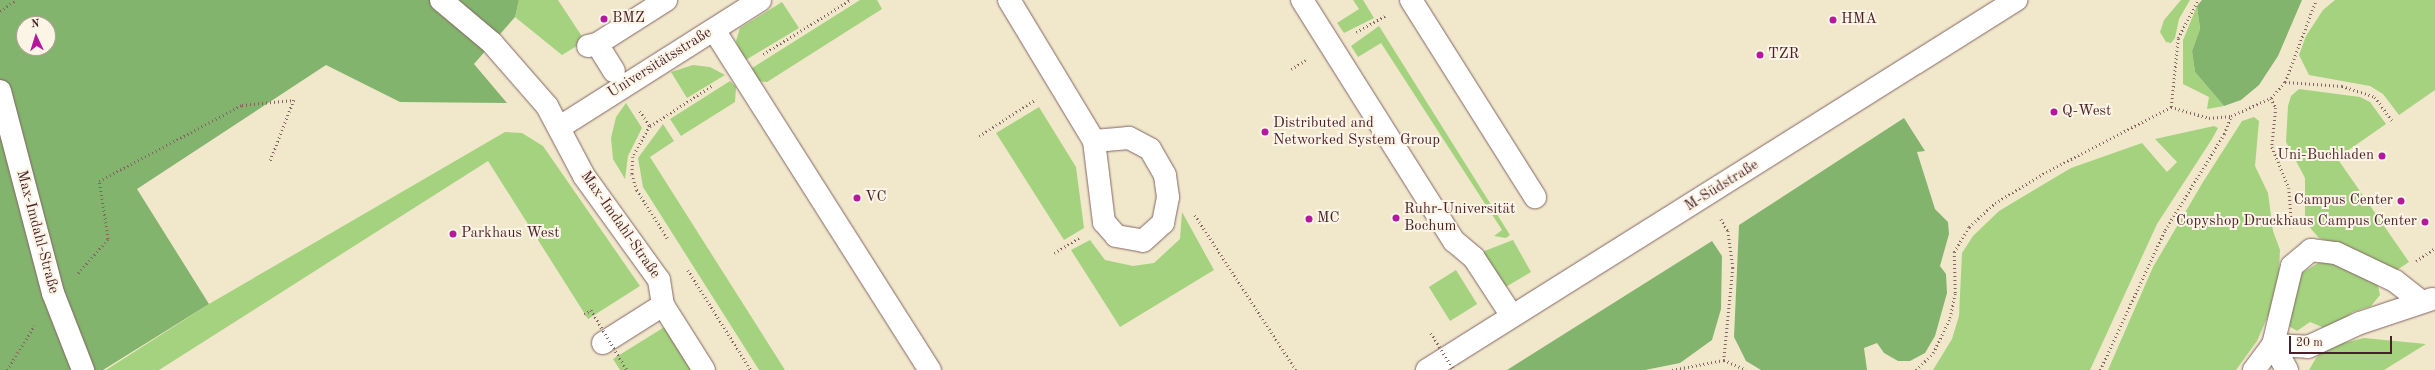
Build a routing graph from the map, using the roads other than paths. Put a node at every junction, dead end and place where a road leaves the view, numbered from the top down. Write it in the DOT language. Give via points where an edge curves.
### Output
graph roads {
  1 [pos="441,0"];
  2 [pos="666,0"];
  3 [pos="760,0"];
  4 [pos="1009,0"];
  5 [pos="1302,0"];
  6 [pos="1411,0"];
  7 [pos="2016,0"];
  8 [pos="714,30"];
  9 [pos="619,78"];
  10 [pos="0,91"];
  11 [pos="560,127"];
  12 [pos="1094,141"];
  13 [pos="1535,197"];
  14 [pos="2428,300"];
  15 [pos="663,305"];
  16 [pos="1512,316"];
  17 [pos="603,343"];
  18 [pos="2273,345"];
  19 [pos="1451,364"];
  20 [pos="83,370"];
  21 [pos="704,370"];
  22 [pos="930,370"];
  23 [pos="1427,370"];
  24 [pos="2254,370"];
  25 [pos="2287,370"];
  1 -- 11 [label="street, Max-Imdahl-Straße" via="492,43"];
  2 -- 9 [label="street" via="592,45"];
  3 -- 8 [label="street, Universitätsstraße"];
  4 -- 12 [label="street"];
  5 -- 16 [label="street" via="1454,241 1474,258"];
  6 -- 13 [label="street"];
  7 -- 16 [label="street, M-Südstraße"];
  8 -- 9 [label="street, Universitätsstraße"];
  8 -- 22 [label="street"];
  9 -- 11 [label="street, Universitätsstraße"];
  10 -- 20 [label="street, Max-Imdahl-Straße, bridge" via="53,293"];
  11 -- 15 [label="street, Max-Imdahl-Straße" via="584,176 659,280"];
  12 -- 12 [label="street" via="1104,222 1116,236 1143,241 1163,223 1168,197 1165,174 1150,149 1129,138"];
  14 -- 18 [label="street" via="2308,347"];
  14 -- 18 [label="street" via="2398,276 2336,253 2301,248 2292,266"];
  15 -- 17 [label="street"];
  15 -- 21 [label="street, Max-Imdahl-Straße"];
  16 -- 19 [label="street, M-Südstraße"];
  18 -- 24 [label="street"];
  18 -- 25 [label="street"];
  19 -- 23 [label="street, M-Südstraße"];
}
